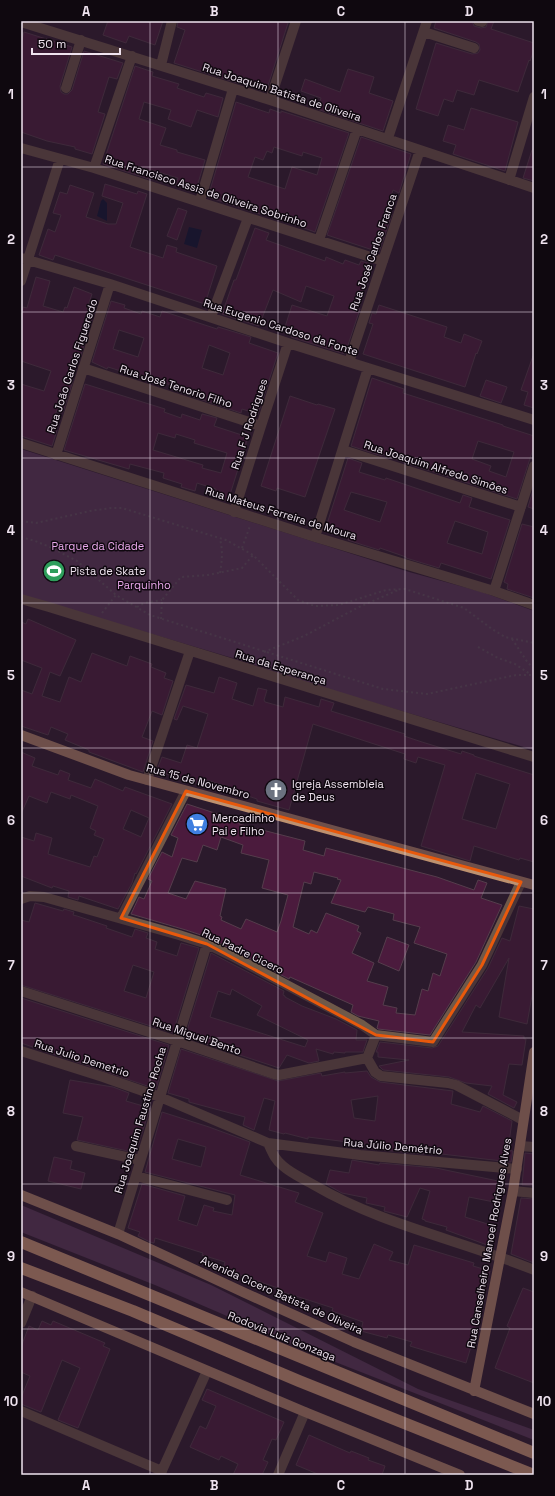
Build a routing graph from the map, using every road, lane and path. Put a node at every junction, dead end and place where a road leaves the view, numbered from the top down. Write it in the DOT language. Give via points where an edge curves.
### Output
graph roads {
  1 [pos="172,21"];
  2 [pos="296,21"];
  3 [pos="427,21"];
  4 [pos="21,22"];
  5 [pos="424,32"];
  6 [pos="80,40"];
  7 [pos="474,48"];
  8 [pos="132,56"];
  9 [pos="161,65"];
  10 [pos="66,88"];
  11 [pos="233,89"];
  12 [pos="534,97"];
  13 [pos="270,100"];
  14 [pos="357,128"];
  15 [pos="388,138"];
  16 [pos="21,148"];
  17 [pos="420,150"];
  18 [pos="60,159"];
  19 [pos="94,168"];
  20 [pos="509,180"];
  21 [pos="534,188"];
  22 [pos="200,201"];
  23 [pos="248,218"];
  24 [pos="319,240"];
  25 [pos="24,259"];
  26 [pos="383,260"];
  27 [pos="21,281"];
  28 [pos="110,284"];
  29 [pos="211,317"];
  30 [pos="288,343"];
  31 [pos="349,362"];
  32 [pos="83,368"];
  33 [pos="368,368"];
  34 [pos="534,420"];
  35 [pos="261,426"];
  36 [pos="21,443"];
  37 [pos="343,450"];
  38 [pos="56,455"];
  39 [pos="534,466"];
  40 [pos="521,507"];
  41 [pos="234,512"];
  42 [pos="254,518"];
  43 [pos="21,521"];
  44 [pos="315,537"];
  45 [pos="21,538"];
  46 [pos="220,538"];
  47 [pos="242,548"];
  48 [pos="253,555"];
  49 [pos="220,573"];
  50 [pos="399,590"];
  51 [pos="494,591"];
  52 [pos="116,595"];
  53 [pos="21,600"];
  54 [pos="162,600"];
  55 [pos="534,605"];
  56 [pos="136,607"];
  57 [pos="161,619"];
  58 [pos="98,622"];
  59 [pos="512,639"];
  60 [pos="534,643"];
  61 [pos="478,647"];
  62 [pos="190,651"];
  63 [pos="264,652"];
  64 [pos="534,668"];
  65 [pos="532,675"];
  66 [pos="21,735"];
  67 [pos="534,758"];
  68 [pos="147,780"];
  69 [pos="186,791"];
  70 [pos="521,882"];
  71 [pos="534,885"];
  72 [pos="21,899"];
  73 [pos="121,918"];
  74 [pos="207,944"];
  75 [pos="21,991"];
  76 [pos="376,1035"];
  77 [pos="177,1041"];
  78 [pos="21,1051"];
  79 [pos="534,1052"];
  80 [pos="367,1058"];
  81 [pos="160,1097"];
  82 [pos="523,1120"];
  83 [pos="268,1143"];
  84 [pos="76,1146"];
  85 [pos="520,1146"];
  86 [pos="534,1147"];
  87 [pos="140,1160"];
  88 [pos="517,1169"];
  89 [pos="136,1176"];
  90 [pos="513,1191"];
  91 [pos="534,1193"];
  92 [pos="21,1195"];
  93 [pos="227,1200"];
  94 [pos="118,1234"];
  95 [pos="21,1242"];
  96 [pos="500,1256"];
  97 [pos="21,1268"];
  98 [pos="534,1270"];
  99 [pos="21,1292"];
  100 [pos="32,1296"];
  101 [pos="21,1323"];
  102 [pos="207,1371"];
  103 [pos="474,1391"];
  104 [pos="21,1411"];
  105 [pos="305,1412"];
  106 [pos="534,1414"];
  107 [pos="534,1453"];
  108 [pos="161,1473"];
  109 [pos="278,1475"];
  110 [pos="460,1475"];
  111 [pos="534,1475"];
  1 -- 9 [label="street"];
  2 -- 13 [label="street"];
  3 -- 5 [label="street"];
  4 -- 6 [label="street, Rua Joaquim Batista de Oliveira"];
  5 -- 7 [label="street"];
  5 -- 15 [label="street"];
  6 -- 8 [label="street, Rua Joaquim Batista de Oliveira"];
  6 -- 10 [label="street"];
  8 -- 9 [label="street, Rua Joaquim Batista de Oliveira"];
  8 -- 19 [label="street"];
  9 -- 11 [label="street, Rua Joaquim Batista de Oliveira"];
  11 -- 13 [label="street, Rua Joaquim Batista de Oliveira"];
  11 -- 22 [label="street"];
  12 -- 20 [label="street"];
  13 -- 14 [label="street, Rua Joaquim Batista de Oliveira"];
  14 -- 15 [label="street, Rua Joaquim Batista de Oliveira"];
  14 -- 24 [label="street"];
  15 -- 17 [label="street, Rua Joaquim Batista de Oliveira"];
  16 -- 18 [label="street, Rua Francisco Assis de Oliveira Sobrinho"];
  17 -- 20 [label="street, Rua Joaquim Batista de Oliveira"];
  17 -- 26 [label="street, Rua José Carlos Franca"];
  18 -- 19 [label="street, Rua Francisco Assis de Oliveira Sobrinho"];
  18 -- 25 [label="street"];
  19 -- 22 [label="street, Rua Francisco Assis de Oliveira Sobrinho"];
  20 -- 21 [label="street, Rua Joaquim Batista de Oliveira"];
  22 -- 23 [label="street, Rua Francisco Assis de Oliveira Sobrinho"];
  23 -- 24 [label="street, Rua Francisco Assis de Oliveira Sobrinho"];
  23 -- 29 [label="street"];
  24 -- 26 [label="street, Rua Francisco Assis de Oliveira Sobrinho"];
  25 -- 27 [label="street"];
  25 -- 28 [label="street, Rua Eugenio Cardoso da Fonte"];
  26 -- 31 [label="street, Rua José Carlos Franca"];
  28 -- 29 [label="street, Rua Eugenio Cardoso da Fonte"];
  28 -- 32 [label="street, Rua João Carlos Figueredo"];
  29 -- 30 [label="street, Rua Eugenio Cardoso da Fonte"];
  30 -- 31 [label="street, Rua Eugenio Cardoso da Fonte"];
  30 -- 35 [label="street, Rua F J Rodrigues"];
  31 -- 33 [label="street, Rua Eugenio Cardoso da Fonte"];
  32 -- 35 [label="street, Rua José Tenorio Filho"];
  32 -- 38 [label="street, Rua João Carlos Figueredo"];
  33 -- 34 [label="street, Rua Eugenio Cardoso da Fonte"];
  33 -- 37 [label="street"];
  35 -- 41 [label="street, Rua F J Rodrigues"];
  36 -- 38 [label="street, Rua Mateus Ferreira de Moura"];
  37 -- 40 [label="street, Rua Joaquim Alfredo Simões"];
  37 -- 44 [label="street"];
  38 -- 41 [label="street, Rua Mateus Ferreira de Moura"];
  39 -- 40 [label="street"];
  40 -- 51 [label="street"];
  41 -- 42 [label="street, Rua Mateus Ferreira de Moura"];
  42 -- 44 [label="street, Rua Mateus Ferreira de Moura"];
  42 -- 47 [label="path"];
  43 -- 46 [label="path" via="36,523 90,511 122,508"];
  44 -- 51 [label="street, Rua Mateus Ferreira de Moura"];
  45 -- 52 [label="path" via="45,545 77,562"];
  46 -- 47 [label="path"];
  46 -- 49 [label="path"];
  47 -- 48 [label="path"];
  48 -- 49 [label="path" via="242,568"];
  48 -- 50 [label="path" via="298,600 316,606 339,605 386,590"];
  49 -- 54 [label="path" via="181,577"];
  50 -- 59 [label="path" via="405,589 464,608 492,629"];
  50 -- 63 [label="path" via="359,607 304,636"];
  51 -- 55 [label="street, Rua Mateus Ferreira de Moura"];
  52 -- 56 [label="path"];
  52 -- 58 [label="path" via="104,609"];
  53 -- 58 [label="street, Rua da Esperança"];
  54 -- 56 [label="path"];
  54 -- 57 [label="path"];
  56 -- 57 [label="path"];
  57 -- 63 [label="path"];
  58 -- 62 [label="street, Rua da Esperança"];
  59 -- 60 [label="path"];
  59 -- 64 [label="path"];
  61 -- 65 [label="path"];
  62 -- 67 [label="street, Rua da Esperança"];
  62 -- 68 [label="street"];
  63 -- 65 [label="path" via="383,688 427,694 516,675"];
  66 -- 68 [label="main road, Rua 15 de Novembro"];
  68 -- 69 [label="main road, Rua 15 de Novembro"];
  69 -- 70 [label="main road, Rua 15 de Novembro"];
  69 -- 73 [label="street"];
  70 -- 71 [label="main road, Rua 15 de Novembro"];
  70 -- 76 [label="street" via="482,964 433,1042"];
  72 -- 73 [label="street, Rua Padre Cicero" via="30,896 44,897"];
  73 -- 74 [label="street, Rua Padre Cicero"];
  74 -- 76 [label="street, Rua Padre Cicero" via="362,1025"];
  74 -- 77 [label="street, Rua Joaquim Faustino Rocha"];
  75 -- 77 [label="street, Rua Miguel Bento"];
  76 -- 80 [label="street"];
  77 -- 80 [label="street, Rua Miguel Bento" via="279,1075"];
  77 -- 81 [label="street, Rua Joaquim Faustino Rocha"];
  78 -- 81 [label="street, Rua Julio Demetrio"];
  79 -- 82 [label="main road, Rua Canselheiro Manoel Rodrigues Alves"];
  80 -- 82 [label="street" via="375,1072 383,1077 448,1083"];
  81 -- 83 [label="street, Rua Julio Demetrio"];
  81 -- 87 [label="street, Rua Joaquim Faustino Rocha"];
  82 -- 85 [label="main road, Rua Canselheiro Manoel Rodrigues Alves"];
  83 -- 88 [label="street, Rua Júlio Demétrio" via="360,1155"];
  83 -- 96 [label="street" via="276,1159 283,1166 325,1191 403,1225"];
  84 -- 87 [label="street"];
  85 -- 86 [label="street"];
  85 -- 88 [label="main road, Rua Canselheiro Manoel Rodrigues Alves"];
  87 -- 89 [label="street, Rua Joaquim Faustino Rocha"];
  88 -- 90 [label="main road, Rua Canselheiro Manoel Rodrigues Alves"];
  89 -- 93 [label="street"];
  89 -- 94 [label="street, Rua Joaquim Faustino Rocha"];
  90 -- 91 [label="street"];
  90 -- 96 [label="main road, Rua Canselheiro Manoel Rodrigues Alves"];
  92 -- 94 [label="main road, Avenida Cicero Batista de Oliveira"];
  94 -- 103 [label="main road, Avenida Cicero Batista de Oliveira" via="354,1342"];
  95 -- 107 [label="highway, Rodovia Luiz Gonzaga"];
  96 -- 98 [label="street"];
  96 -- 103 [label="main road, Rua Canselheiro Manoel Rodrigues Alves"];
  97 -- 111 [label="highway" via="133,1311 299,1382"];
  99 -- 100 [label="main road"];
  100 -- 101 [label="street"];
  100 -- 102 [label="main road"];
  102 -- 105 [label="main road"];
  102 -- 108 [label="street"];
  103 -- 106 [label="main road, Avenida Cicero Batista de Oliveira"];
  104 -- 108 [label="street"];
  105 -- 109 [label="street"];
  105 -- 110 [label="main road"];
}
